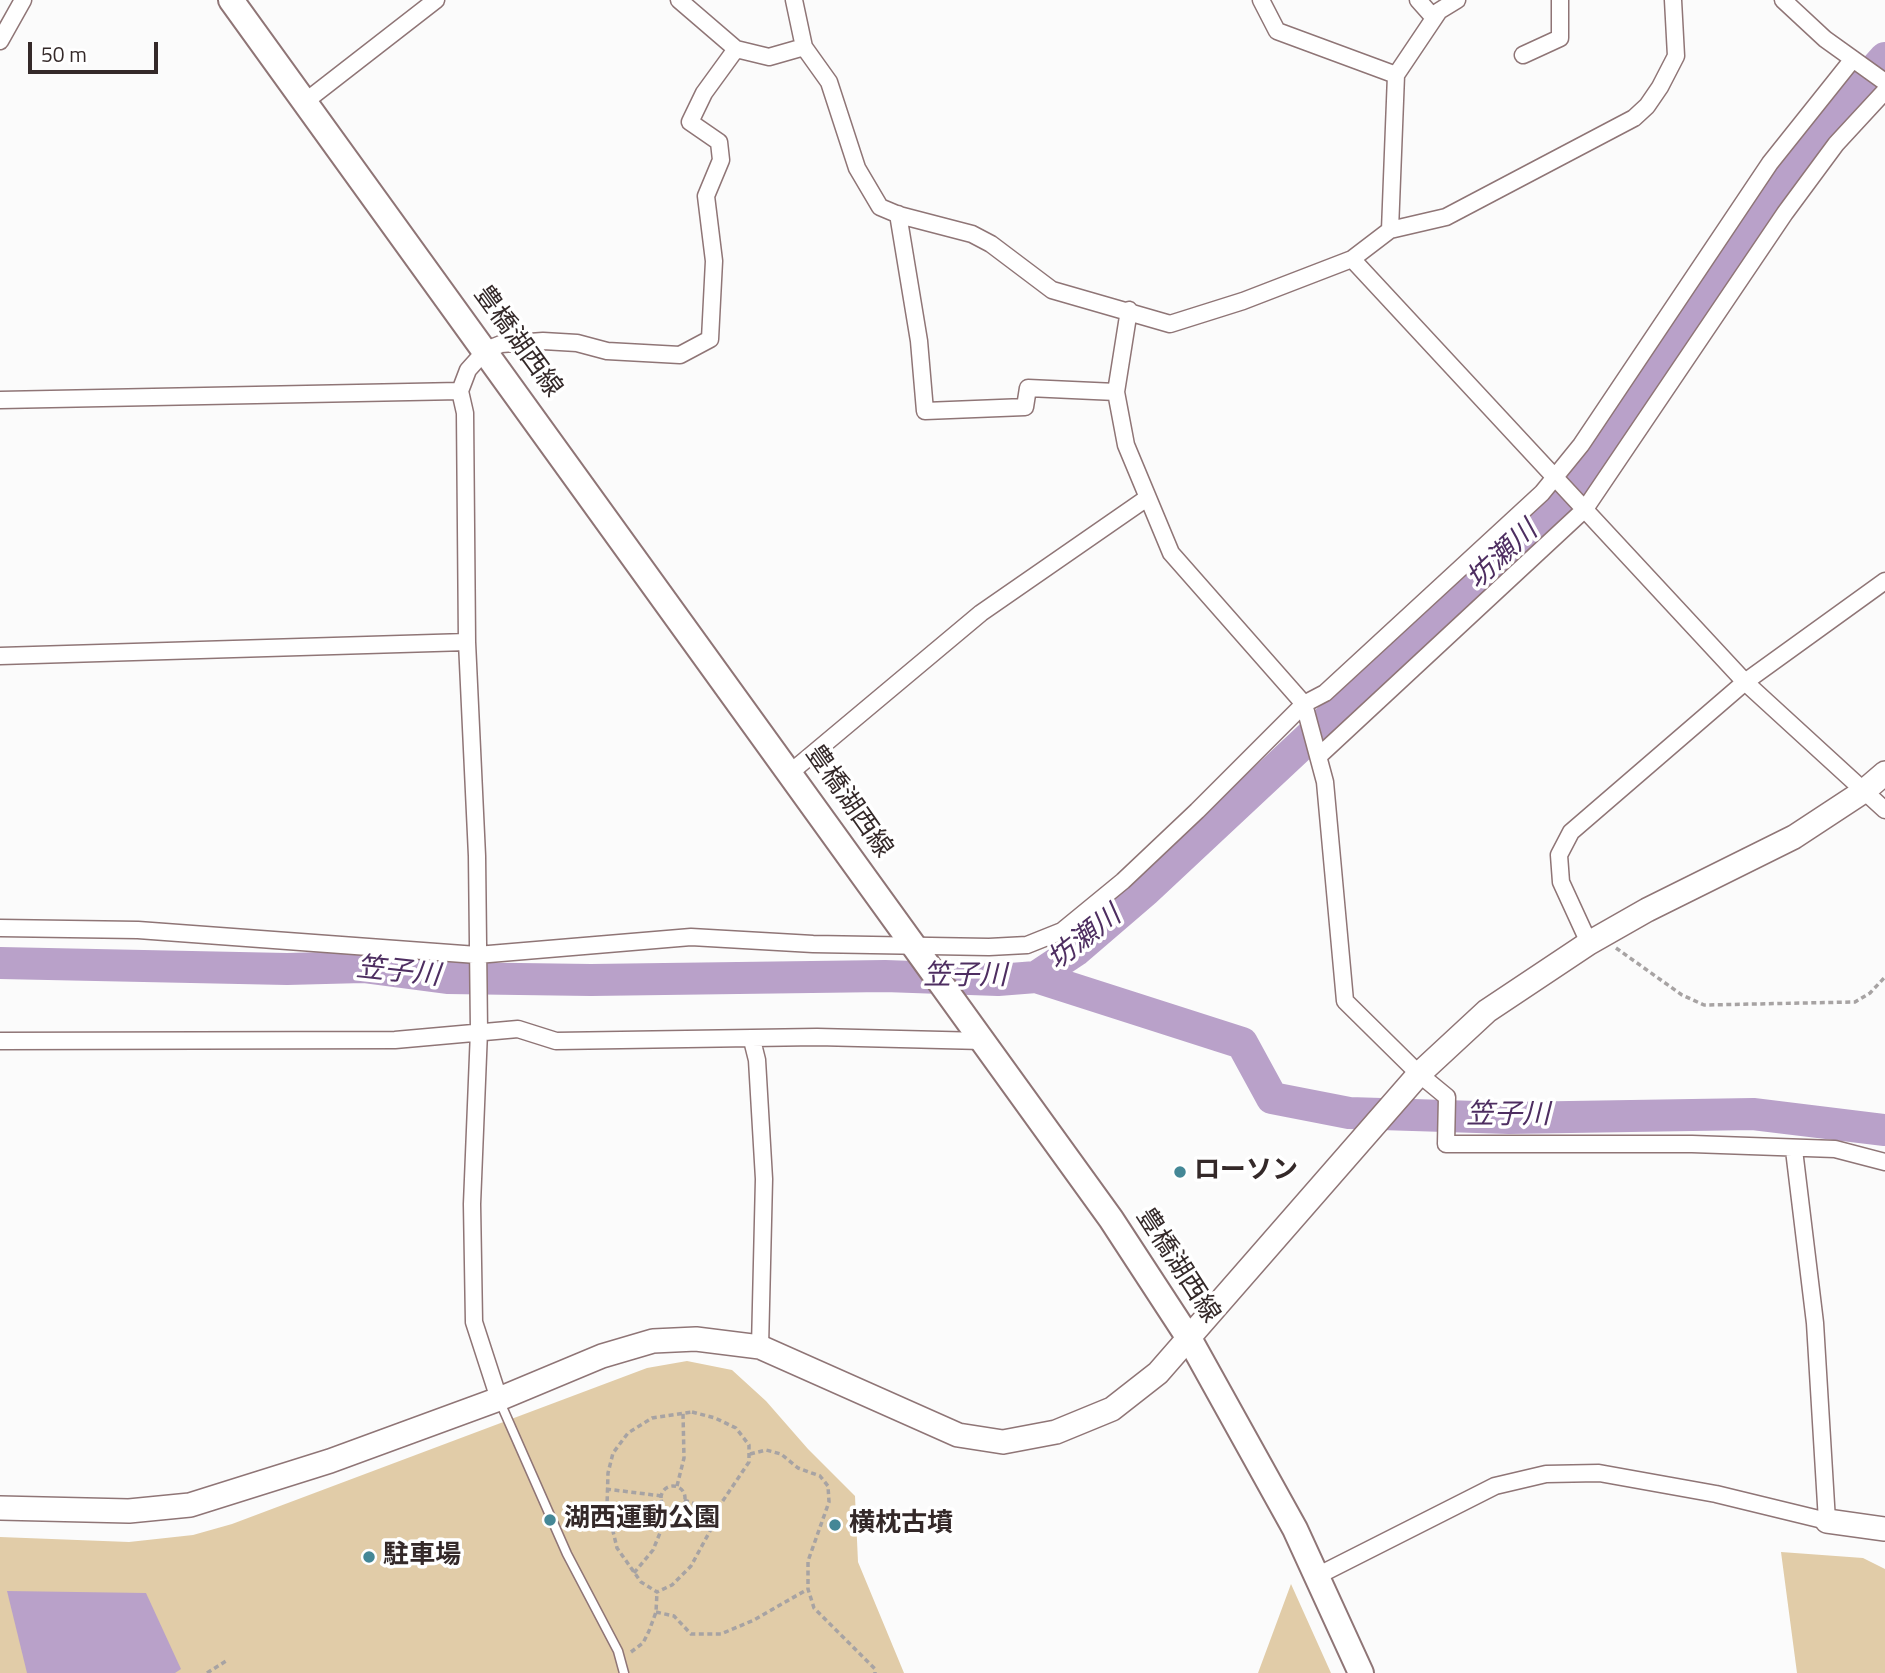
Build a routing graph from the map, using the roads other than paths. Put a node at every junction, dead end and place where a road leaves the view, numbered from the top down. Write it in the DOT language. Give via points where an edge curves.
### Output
graph roads {
  1 [pos="23,0"];
  2 [pos="232,0"];
  3 [pos="436,0"];
  4 [pos="679,0"];
  5 [pos="794,0"];
  6 [pos="1261,0"];
  7 [pos="1418,0"];
  8 [pos="1457,0"];
  9 [pos="1560,0"];
  10 [pos="1673,0"];
  11 [pos="1783,0"];
  12 [pos="1434,19"];
  13 [pos="0,41"];
  14 [pos="804,47"];
  15 [pos="736,49"];
  16 [pos="1523,55"];
  17 [pos="1853,59"];
  18 [pos="1396,75"];
  19 [pos="1885,82"];
  20 [pos="1885,91"];
  21 [pos="306,101"];
  22 [pos="898,214"];
  23 [pos="1390,230"];
  24 [pos="1352,259"];
  25 [pos="1129,310"];
  26 [pos="486,350"];
  27 [pos="460,391"];
  28 [pos="1116,392"];
  29 [pos="0,400"];
  30 [pos="1557,482"];
  31 [pos="1147,499"];
  32 [pos="1582,506"];
  33 [pos="1885,581"];
  34 [pos="467,642"];
  35 [pos="0,656"];
  36 [pos="1745,682"];
  37 [pos="1306,710"];
  38 [pos="1318,751"];
  39 [pos="790,772"];
  40 [pos="1885,773"];
  41 [pos="1864,791"];
  42 [pos="1885,810"];
  43 [pos="0,928"];
  44 [pos="1595,940"];
  45 [pos="918,953"];
  46 [pos="477,955"];
  47 [pos="478,1026"];
  48 [pos="976,1032"];
  49 [pos="752,1040"];
  50 [pos="0,1041"];
  51 [pos="1419,1074"];
  52 [pos="1794,1150"];
  53 [pos="1885,1162"];
  54 [pos="1190,1340"];
  55 [pos="760,1347"];
  56 [pos="499,1399"];
  57 [pos="0,1508"];
  58 [pos="1827,1521"];
  59 [pos="1885,1529"];
  60 [pos="1317,1576"];
  61 [pos="624,1673"];
  62 [pos="1361,1673"];
  1 -- 13 [label="street"];
  2 -- 21 [label="main road, 豊橋湖西線"];
  3 -- 21 [label="street"];
  4 -- 15 [label="street"];
  5 -- 14 [label="street"];
  6 -- 18 [label="street" via="1277,32"];
  7 -- 12 [label="street"];
  8 -- 12 [label="street"];
  9 -- 16 [label="street" via="1560,38"];
  10 -- 23 [label="street" via="1675,56 1660,87 1634,118 1446,217"];
  11 -- 17 [label="street"];
  12 -- 18 [label="street"];
  14 -- 15 [label="street" via="769,57"];
  14 -- 22 [label="street" via="829,82 857,169 871,196"];
  15 -- 26 [label="street" via="704,93 690,122 719,142 721,159 706,196 714,261 710,339 680,355 543,341 501,344"];
  17 -- 19 [label="street"];
  17 -- 30 [label="street" via="1770,163"];
  18 -- 23 [label="street"];
  20 -- 32 [label="street" via="1836,144 1785,213"];
  21 -- 26 [label="main road, 豊橋湖西線"];
  22 -- 25 [label="street" via="972,234 1052,290"];
  22 -- 28 [label="street" via="919,341 925,411 1026,407 1028,388"];
  23 -- 24 [label="street"];
  24 -- 25 [label="street" via="1170,324"];
  24 -- 30 [label="street"];
  25 -- 28 [label="street"];
  26 -- 27 [label="street" via="468,370"];
  26 -- 39 [label="main road, 豊橋湖西線"];
  27 -- 29 [label="street"];
  27 -- 34 [label="street" via="466,413"];
  28 -- 31 [label="street" via="1126,445"];
  30 -- 32 [label="street"];
  30 -- 37 [label="street"];
  31 -- 37 [label="street" via="1171,553"];
  31 -- 39 [label="street" via="981,613"];
  32 -- 36 [label="street"];
  32 -- 38 [label="street"];
  33 -- 36 [label="street"];
  34 -- 35 [label="street"];
  34 -- 46 [label="street"];
  36 -- 41 [label="street"];
  36 -- 44 [label="street" via="1571,832 1559,855 1561,881"];
  37 -- 38 [label="street"];
  37 -- 45 [label="street" via="1062,931 1027,945"];
  38 -- 51 [label="street" via="1345,1001"];
  39 -- 45 [label="main road, 豊橋湖西線"];
  40 -- 41 [label="street"];
  41 -- 42 [label="street"];
  41 -- 44 [label="street" via="1794,837"];
  43 -- 46 [label="street" via="138,930"];
  44 -- 51 [label="street" via="1487,1011"];
  45 -- 46 [label="street" via="691,937"];
  45 -- 48 [label="main road, 豊橋湖西線"];
  46 -- 47 [label="street"];
  47 -- 49 [label="street" via="517,1029 556,1041"];
  47 -- 50 [label="street" via="394,1040"];
  47 -- 56 [label="street" via="472,1204 474,1322"];
  48 -- 49 [label="street"];
  48 -- 54 [label="main road, 豊橋湖西線" via="1111,1219"];
  49 -- 55 [label="street" via="764,1179"];
  51 -- 52 [label="street" via="1447,1097 1447,1144 1692,1144"];
  51 -- 54 [label="street"];
  52 -- 53 [label="street" via="1835,1149"];
  52 -- 58 [label="street" via="1815,1323"];
  54 -- 55 [label="street" via="1158,1373 1112,1409 1056,1432 1003,1441 958,1435"];
  54 -- 60 [label="main road, 豊橋湖西線"];
  55 -- 56 [label="street" via="696,1339 653,1341 602,1356"];
  56 -- 57 [label="street" via="330,1461 190,1505 129,1511"];
  56 -- 61 [label="lane"];
  58 -- 59 [label="street"];
  58 -- 60 [label="street" via="1716,1494 1599,1473 1546,1474 1495,1486"];
  60 -- 62 [label="main road, 豊橋湖西線"];
}
